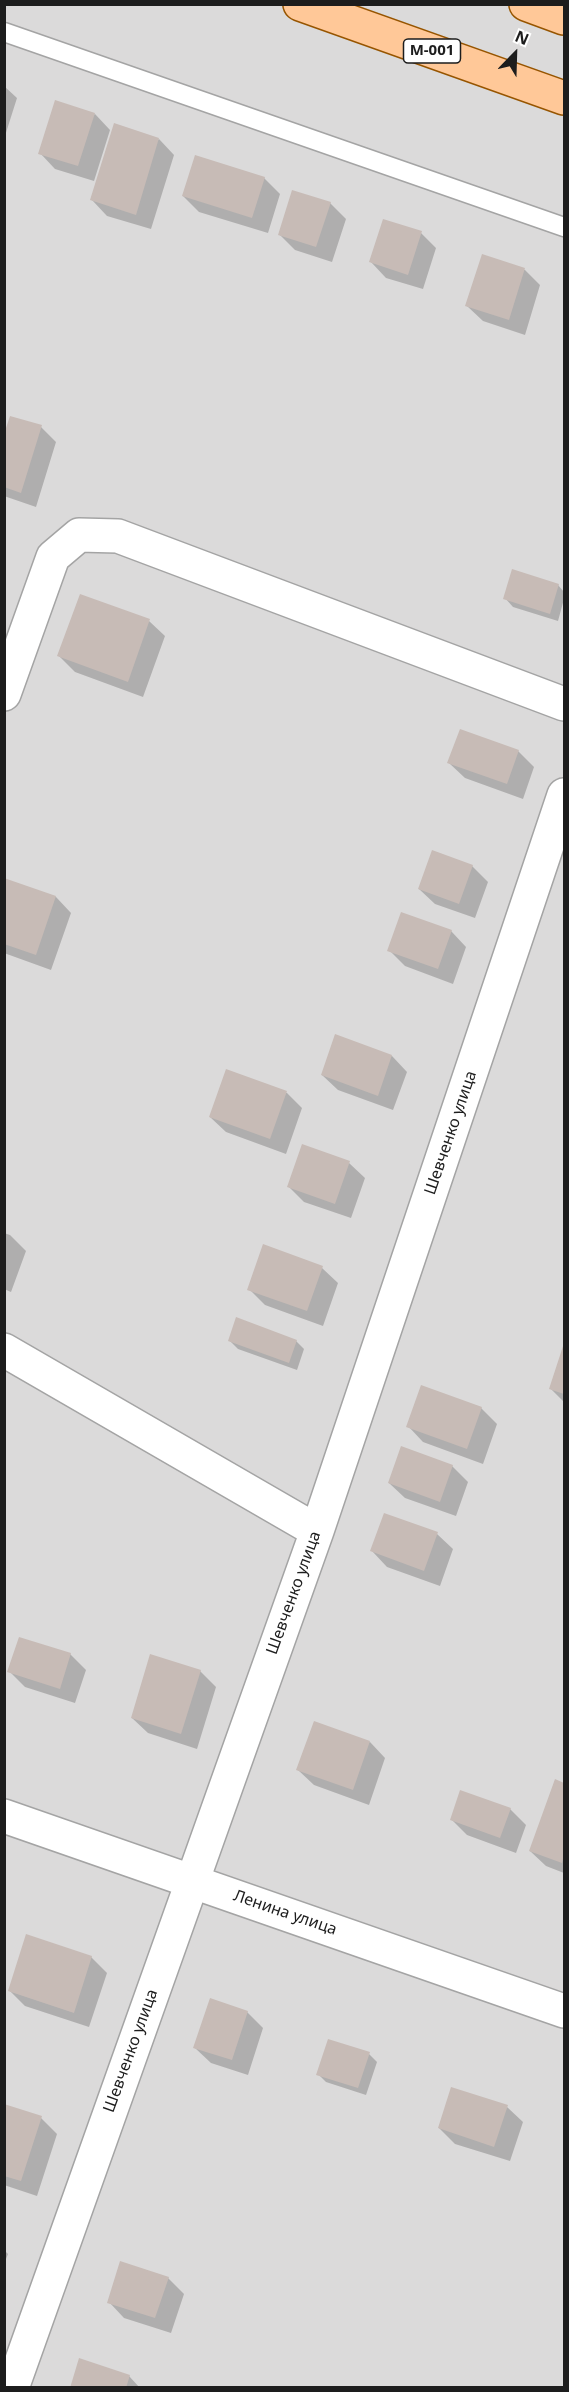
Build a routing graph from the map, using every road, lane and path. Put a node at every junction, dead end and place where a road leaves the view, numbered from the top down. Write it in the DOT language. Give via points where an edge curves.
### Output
graph roads {
  1 [pos="300,4"];
  2 [pos="526,4"];
  3 [pos="564,18"];
  4 [pos="4,32"];
  5 [pos="564,98"];
  6 [pos="564,227"];
  7 [pos="4,694"];
  8 [pos="564,704"];
  9 [pos="564,795"];
  10 [pos="4,1350"];
  11 [pos="317,1531"];
  12 [pos="4,1816"];
  13 [pos="192,1881"];
  14 [pos="564,2011"];
  15 [pos="12,2388"];
  1 -- 5 [label="main road, M-001"];
  2 -- 3 [label="main road"];
  4 -- 6 [label="lane"];
  7 -- 8 [label="street" via="53,557 79,535 118,536"];
  9 -- 11 [label="street, Шевченко улица"];
  10 -- 11 [label="street"];
  11 -- 13 [label="street, Шевченко улица"];
  12 -- 13 [label="street, Ленина улица"];
  13 -- 14 [label="street, Ленина улица"];
  13 -- 15 [label="street, Шевченко улица"];
}
